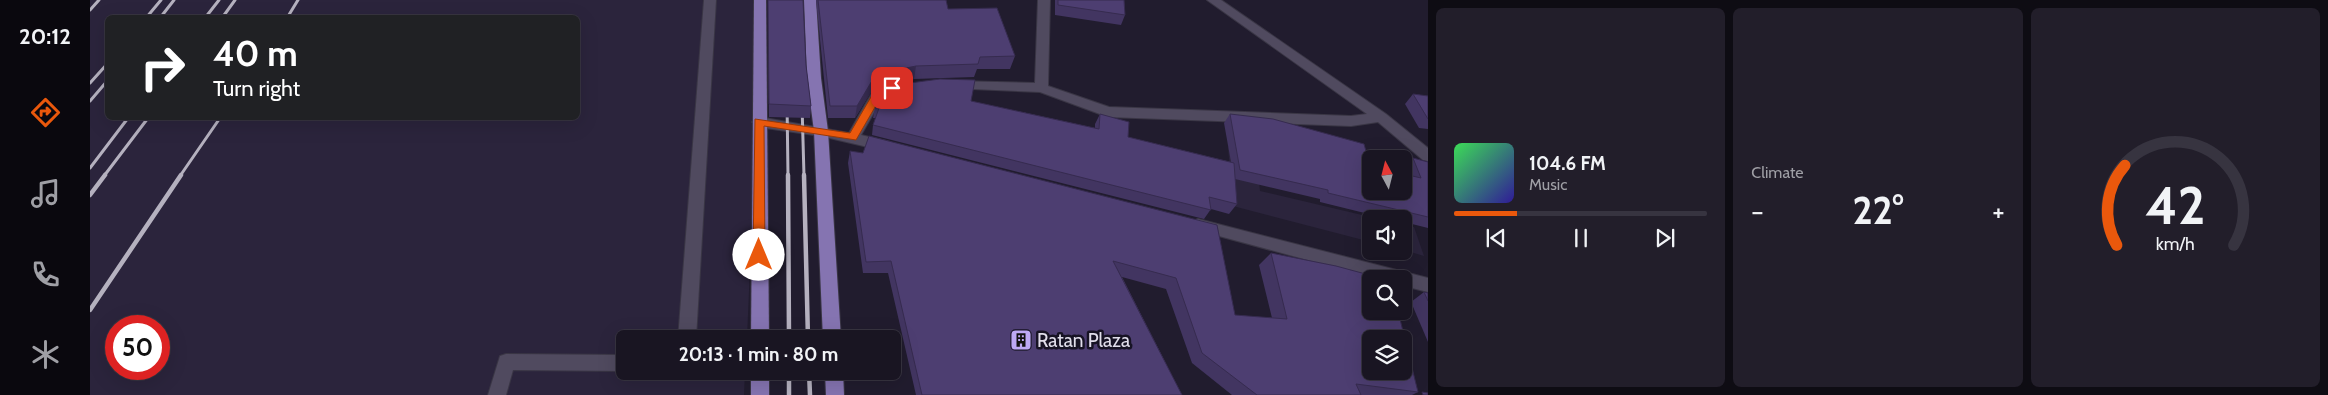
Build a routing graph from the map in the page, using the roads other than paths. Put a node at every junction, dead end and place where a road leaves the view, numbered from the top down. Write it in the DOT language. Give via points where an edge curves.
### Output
graph roads {
  1 [pos="710,0"];
  2 [pos="760,0"];
  3 [pos="810,0"];
  4 [pos="1044,0"];
  5 [pos="1212,0"];
  6 [pos="921,85"];
  7 [pos="941,85"];
  8 [pos="1041,88"];
  9 [pos="1381,117"];
  10 [pos="759,122"];
  11 [pos="821,131"];
  12 [pos="852,138"];
  13 [pos="1412,141"];
  14 [pos="1428,141"];
  15 [pos="901,150"];
  16 [pos="1428,156"];
  17 [pos="1181,221"];
  18 [pos="1428,285"];
  19 [pos="688,330"];
  20 [pos="760,330"];
  21 [pos="832,330"];
  22 [pos="616,363"];
  23 [pos="760,380"];
  24 [pos="834,380"];
  25 [pos="497,395"];
  26 [pos="760,395"];
  27 [pos="835,395"];
  1 -- 19 [label="street"];
  2 -- 10 [label="main road"];
  3 -- 11 [label="main road" via="814,78"];
  4 -- 8 [label="street"];
  5 -- 9 [label="street"];
  6 -- 12 [label="street" via="879,92"];
  7 -- 8 [label="street"];
  8 -- 9 [label="street" via="1108,112 1351,121"];
  9 -- 13 [label="street"];
  10 -- 11 [label="street"];
  10 -- 20 [label="main road"];
  11 -- 12 [label="street"];
  11 -- 21 [label="main road"];
  12 -- 15 [label="street"];
  13 -- 14 [label="street"];
  13 -- 16 [label="street"];
  17 -- 18 [label="street"];
  22 -- 25 [label="street" via="506,362"];
  23 -- 26 [label="main road"];
  24 -- 27 [label="main road"];
}
